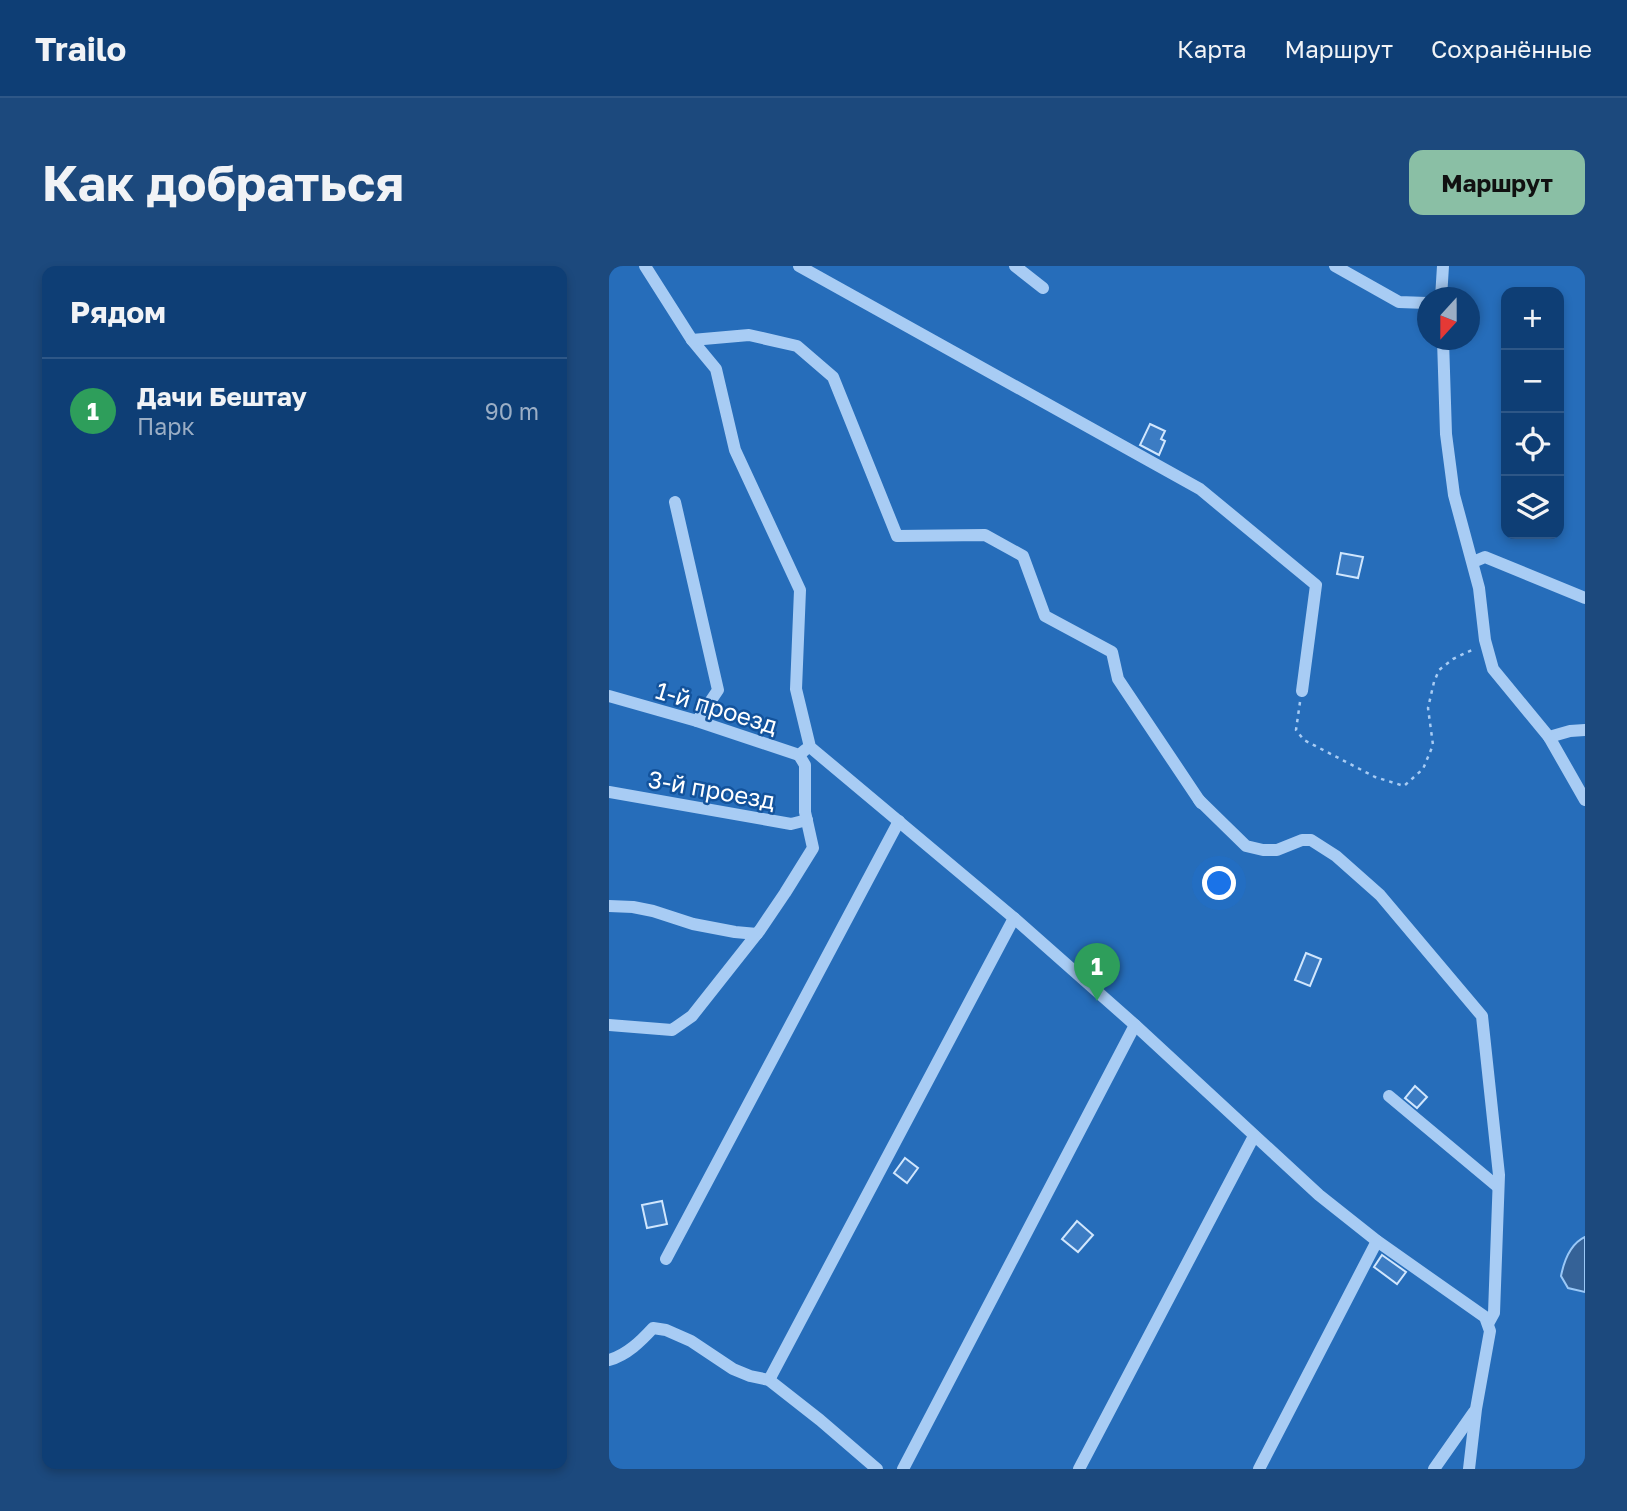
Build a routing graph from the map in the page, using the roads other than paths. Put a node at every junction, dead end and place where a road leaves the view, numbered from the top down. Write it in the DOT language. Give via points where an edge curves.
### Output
graph roads {
  1 [pos="645,266"];
  2 [pos="799,266"];
  3 [pos="1015,266"];
  4 [pos="1335,266"];
  5 [pos="1443,266"];
  6 [pos="1442,287"];
  7 [pos="1042,288"];
  8 [pos="1417,303"];
  9 [pos="692,340"];
  10 [pos="1443,350"];
  11 [pos="675,502"];
  12 [pos="1473,562"];
  13 [pos="1585,598"];
  14 [pos="1303,691"];
  15 [pos="609,696"];
  16 [pos="697,721"];
  17 [pos="1585,730"];
  18 [pos="1549,737"];
  19 [pos="810,747"];
  20 [pos="799,754"];
  21 [pos="609,792"];
  22 [pos="1585,800"];
  23 [pos="807,820"];
  24 [pos="899,821"];
  25 [pos="609,906"];
  26 [pos="1014,918"];
  27 [pos="757,934"];
  28 [pos="609,1025"];
  29 [pos="1135,1025"];
  30 [pos="1389,1096"];
  31 [pos="1254,1136"];
  32 [pos="1498,1187"];
  33 [pos="1377,1241"];
  34 [pos="666,1259"];
  35 [pos="1487,1324"];
  36 [pos="609,1360"];
  37 [pos="769,1380"];
  38 [pos="1476,1409"];
  39 [pos="877,1469"];
  40 [pos="903,1469"];
  41 [pos="1079,1469"];
  42 [pos="1259,1469"];
  43 [pos="1434,1469"];
  44 [pos="1469,1469"];
  1 -- 9 [label="street"];
  2 -- 14 [label="street" via="1200,489 1317,585"];
  3 -- 7 [label="street"];
  4 -- 8 [label="street" via="1399,302"];
  5 -- 6 [label="street"];
  9 -- 19 [label="street" via="716,369 735,450 800,590 796,689"];
  9 -- 32 [label="street" via="749,335 797,346 833,377 897,536 985,534 1023,556 1045,616 1112,652 1118,679 1200,802 1246,846 1277,850 1311,840 1380,895 1482,1016"];
  10 -- 12 [label="street" via="1454,495"];
  11 -- 16 [label="street" via="718,690"];
  12 -- 13 [label="street" via="1485,557"];
  12 -- 18 [label="street" via="1493,669"];
  15 -- 16 [label="street, 1-й проезд"];
  16 -- 20 [label="street, 1-й проезд"];
  17 -- 18 [label="street"];
  18 -- 22 [label="street"];
  19 -- 20 [label="street, 1-й проезд"];
  19 -- 24 [label="street"];
  20 -- 23 [label="street" via="805,765"];
  21 -- 23 [label="street, 3-й проезд" via="791,824"];
  23 -- 27 [label="street" via="813,848"];
  24 -- 26 [label="street"];
  24 -- 34 [label="street"];
  25 -- 27 [label="street"];
  26 -- 29 [label="street"];
  26 -- 37 [label="street"];
  27 -- 28 [label="street" via="692,1016 672,1030"];
  29 -- 31 [label="street"];
  29 -- 40 [label="street"];
  30 -- 32 [label="street"];
  31 -- 33 [label="street"];
  31 -- 41 [label="street"];
  32 -- 35 [label="street" via="1494,1313"];
  33 -- 35 [label="street" via="1485,1317"];
  33 -- 42 [label="street"];
  35 -- 38 [label="street" via="1490,1331"];
  36 -- 37 [label="street" via="639,1343 653,1328 691,1341 733,1369"];
  37 -- 39 [label="street"];
  38 -- 43 [label="street"];
  38 -- 44 [label="street"];
}
